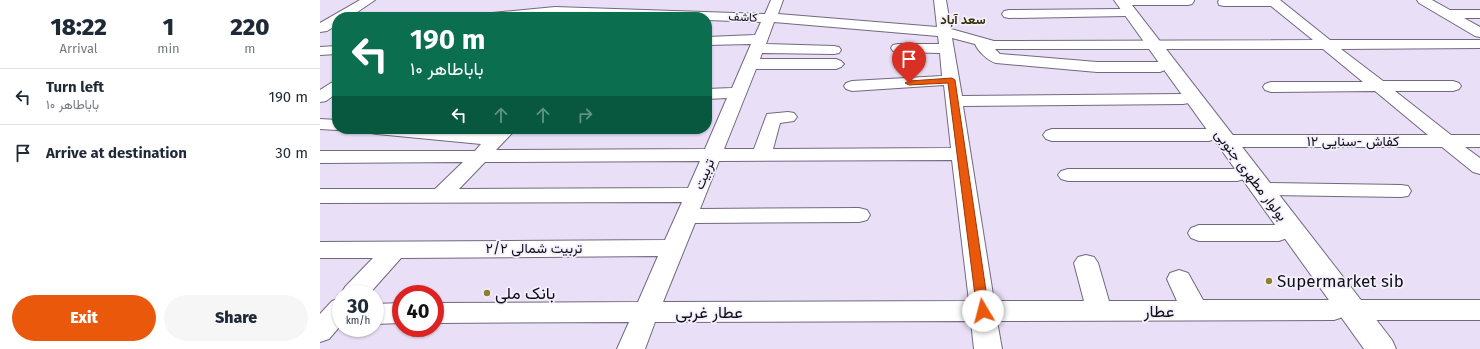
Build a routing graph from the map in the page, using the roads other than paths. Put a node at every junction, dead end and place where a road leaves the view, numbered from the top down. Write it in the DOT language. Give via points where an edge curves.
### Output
graph roads {
  1 [pos="369,0"];
  2 [pos="626,0"];
  3 [pos="777,0"];
  4 [pos="940,0"];
  5 [pos="1423,0"];
  6 [pos="1188,1"];
  7 [pos="1273,1"];
  8 [pos="1224,2"];
  9 [pos="503,4"];
  10 [pos="1119,4"];
  11 [pos="349,12"];
  12 [pos="494,12"];
  13 [pos="622,12"];
  14 [pos="1009,14"];
  15 [pos="1447,14"];
  16 [pos="1480,14"];
  17 [pos="712,17"];
  18 [pos="769,18"];
  19 [pos="332,22"];
  20 [pos="321,28"];
  21 [pos="332,29"];
  22 [pos="1480,33"];
  23 [pos="975,39"];
  24 [pos="946,41"];
  25 [pos="712,42"];
  26 [pos="1327,44"];
  27 [pos="1480,44"];
  28 [pos="1149,45"];
  29 [pos="898,48"];
  30 [pos="320,50"];
  31 [pos="332,50"];
  32 [pos="756,50"];
  33 [pos="835,57"];
  34 [pos="1160,67"];
  35 [pos="952,80"];
  36 [pos="852,86"];
  37 [pos="1453,86"];
  38 [pos="1271,87"];
  39 [pos="1380,87"];
  40 [pos="738,93"];
  41 [pos="712,94"];
  42 [pos="1183,99"];
  43 [pos="954,101"];
  44 [pos="788,117"];
  45 [pos="320,124"];
  46 [pos="332,125"];
  47 [pos="481,134"];
  48 [pos="502,135"];
  49 [pos="1052,135"];
  50 [pos="1217,138"];
  51 [pos="1447,141"];
  52 [pos="1480,141"];
  53 [pos="762,154"];
  54 [pos="962,154"];
  55 [pos="481,155"];
  56 [pos="712,155"];
  57 [pos="320,157"];
  58 [pos="1480,168"];
  59 [pos="1068,175"];
  60 [pos="1237,175"];
  61 [pos="1262,189"];
  62 [pos="1401,191"];
  63 [pos="695,194"];
  64 [pos="320,196"];
  65 [pos="440,196"];
  66 [pos="859,215"];
  67 [pos="686,216"];
  68 [pos="1200,233"];
  69 [pos="1279,233"];
  70 [pos="673,248"];
  71 [pos="395,249"];
  72 [pos="320,250"];
  73 [pos="1086,263"];
  74 [pos="1178,279"];
  75 [pos="362,285"];
  76 [pos="1195,310"];
  77 [pos="1343,310"];
  78 [pos="1480,310"];
  79 [pos="983,311"];
  80 [pos="1099,311"];
  81 [pos="444,313"];
  82 [pos="645,313"];
  83 [pos="631,349"];
  84 [pos="988,349"];
  85 [pos="1362,349"];
  86 [pos="1381,349"];
  1 -- 11 [label="street"];
  2 -- 13 [label="street"];
  3 -- 18 [label="street, تربیت"];
  4 -- 24 [label="street"];
  5 -- 15 [label="street"];
  6 -- 10 [label="street"];
  7 -- 8 [label="street"];
  7 -- 26 [label="street"];
  9 -- 12 [label="street"];
  10 -- 14 [label="street"];
  10 -- 28 [label="main road, بولوار مطهری جنوبی"];
  15 -- 16 [label="street"];
  15 -- 22 [label="street"];
  17 -- 18 [label="street, کاشف"];
  18 -- 24 [label="street, کاشف" via="835,22"];
  18 -- 32 [label="street, تربیت"];
  19 -- 20 [label="street"];
  20 -- 21 [label="street"];
  23 -- 24 [label="street, کاشف"];
  23 -- 28 [label="street, کاشف" via="994,45"];
  23 -- 34 [label="street" via="996,58 1097,67"];
  24 -- 29 [label="street"];
  24 -- 35 [label="street"];
  25 -- 32 [label="street"];
  26 -- 27 [label="street, کاشف"];
  26 -- 28 [label="street, کاشف"];
  26 -- 39 [label="street"];
  28 -- 34 [label="main road, بولوار مطهری جنوبی"];
  28 -- 50 [label="main road, بولوار مطهری جنوبی"];
  30 -- 31 [label="street"];
  32 -- 33 [label="street"];
  32 -- 40 [label="street, تربیت"];
  34 -- 42 [label="main road, بولوار مطهری جنوبی"];
  35 -- 36 [label="street"];
  35 -- 43 [label="street"];
  37 -- 39 [label="street"];
  38 -- 39 [label="street"];
  39 -- 51 [label="street"];
  40 -- 41 [label="street"];
  40 -- 56 [label="street, تربیت"];
  42 -- 43 [label="street"];
  42 -- 50 [label="main road, بولوار مطهری جنوبی"];
  43 -- 54 [label="street"];
  44 -- 53 [label="street" via="773,118"];
  45 -- 46 [label="street"];
  47 -- 48 [label="street"];
  48 -- 55 [label="street"];
  49 -- 50 [label="street, کفاش -سنایی ۱۲"];
  50 -- 51 [label="street, کفاش -سنایی ۱۲"];
  50 -- 60 [label="main road, بولوار مطهری جنوبی"];
  50 -- 61 [label="main road, بولوار مطهری جنوبی"];
  51 -- 52 [label="street, کفاش -سنایی ۱۲"];
  51 -- 58 [label="street"];
  53 -- 54 [label="street"];
  53 -- 56 [label="street"];
  54 -- 79 [label="street"];
  55 -- 56 [label="street"];
  55 -- 57 [label="street"];
  55 -- 65 [label="street"];
  56 -- 63 [label="street, تربیت"];
  59 -- 60 [label="street"];
  60 -- 69 [label="main road, بولوار مطهری جنوبی"];
  61 -- 62 [label="street"];
  61 -- 77 [label="main road, بولوار مطهری جنوبی"];
  63 -- 65 [label="street"];
  63 -- 67 [label="street, تربیت"];
  64 -- 65 [label="street"];
  66 -- 67 [label="street"];
  67 -- 70 [label="street, تربیت"];
  68 -- 69 [label="street"];
  69 -- 77 [label="main road, بولوار مطهری جنوبی"];
  70 -- 71 [label="street, تربیت شمالی ۲/۲"];
  70 -- 82 [label="street, تربیت"];
  71 -- 72 [label="street, تربیت شمالی ۲/۲"];
  71 -- 75 [label="street"];
  73 -- 80 [label="street"];
  74 -- 76 [label="street"];
  76 -- 77 [label="street, عطار"];
  76 -- 80 [label="street, عطار"];
  77 -- 78 [label="street, عطار"];
  77 -- 85 [label="main road, بولوار مطهری جنوبی"];
  77 -- 86 [label="main road, بولوار مطهری جنوبی"];
  79 -- 80 [label="street, عطار"];
  79 -- 82 [label="street, عطار غربی"];
  79 -- 84 [label="street"];
  81 -- 82 [label="street, عطار غربی"];
  82 -- 83 [label="street, تربیت"];
}
